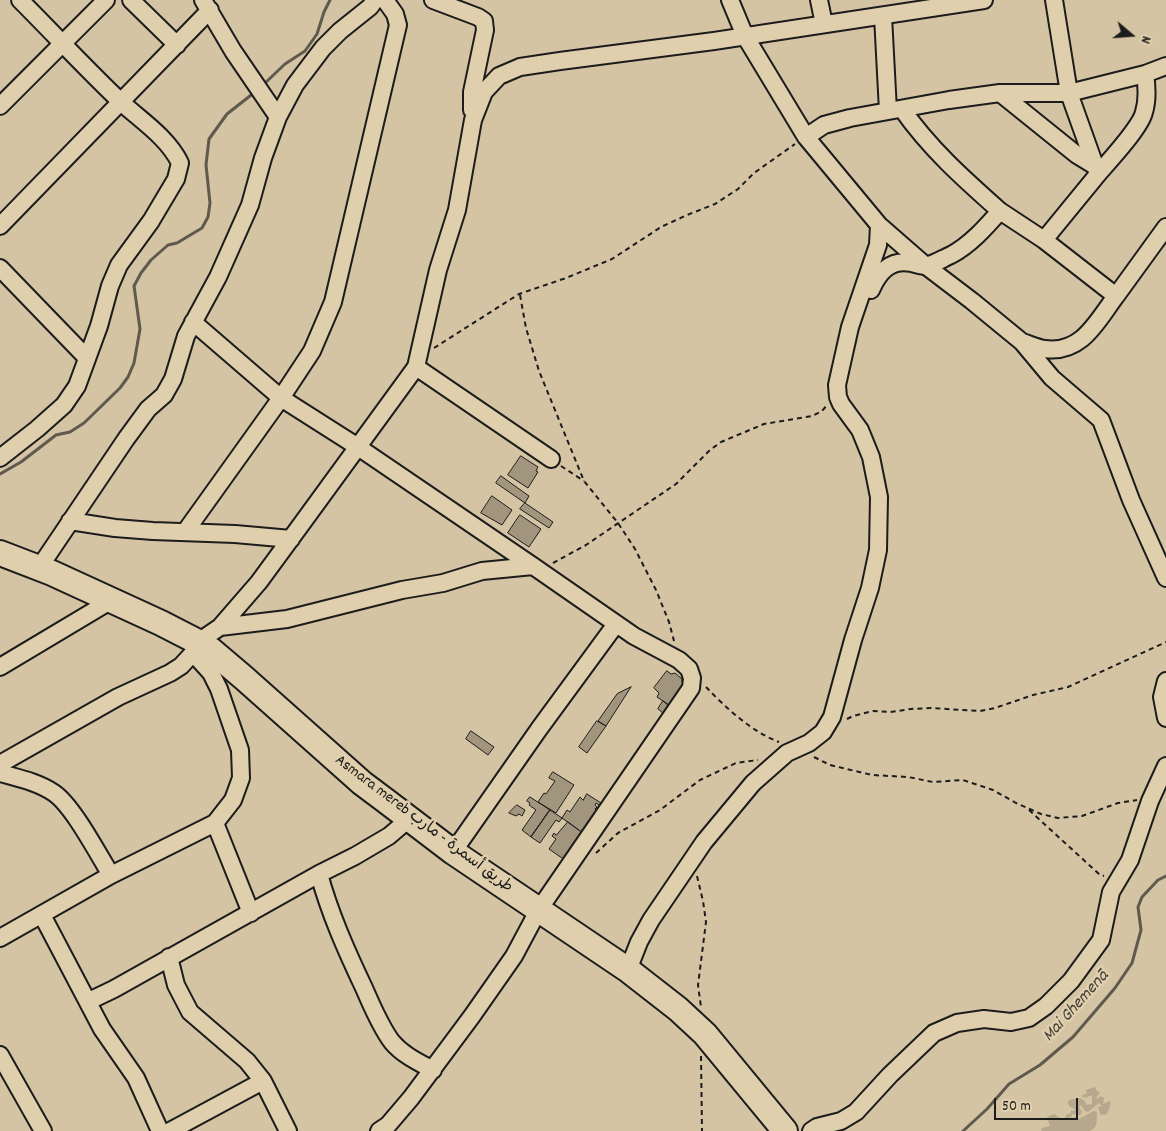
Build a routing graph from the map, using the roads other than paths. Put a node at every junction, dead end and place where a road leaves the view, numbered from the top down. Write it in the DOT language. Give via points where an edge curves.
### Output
graph roads {
  1 [pos="20,0"];
  2 [pos="106,0"];
  3 [pos="131,0"];
  4 [pos="375,0"];
  5 [pos="385,0"];
  6 [pos="434,0"];
  7 [pos="730,0"];
  8 [pos="819,0"];
  9 [pos="984,0"];
  10 [pos="1054,0"];
  11 [pos="962,2"];
  12 [pos="206,5"];
  13 [pos="883,16"];
  14 [pos="824,24"];
  15 [pos="745,36"];
  16 [pos="63,44"];
  17 [pos="177,45"];
  18 [pos="1166,66"];
  19 [pos="1145,74"];
  20 [pos="1068,92"];
  21 [pos="1000,93"];
  22 [pos="122,102"];
  23 [pos="0,106"];
  24 [pos="895,110"];
  25 [pos="278,117"];
  26 [pos="472,120"];
  27 [pos="806,137"];
  28 [pos="1097,170"];
  29 [pos="1000,211"];
  30 [pos="879,225"];
  31 [pos="0,226"];
  32 [pos="1166,227"];
  33 [pos="1044,240"];
  34 [pos="926,266"];
  35 [pos="0,268"];
  36 [pos="1116,296"];
  37 [pos="193,322"];
  38 [pos="1022,342"];
  39 [pos="86,357"];
  40 [pos="417,363"];
  41 [pos="837,384"];
  42 [pos="282,398"];
  43 [pos="358,446"];
  44 [pos="0,458"];
  45 [pos="551,459"];
  46 [pos="70,521"];
  47 [pos="185,532"];
  48 [pos="291,539"];
  49 [pos="0,553"];
  50 [pos="534,566"];
  51 [pos="39,568"];
  52 [pos="1166,578"];
  53 [pos="112,600"];
  54 [pos="616,624"];
  55 [pos="220,627"];
  56 [pos="195,647"];
  57 [pos="0,667"];
  58 [pos="1166,681"];
  59 [pos="1166,718"];
  60 [pos="0,764"];
  61 [pos="1166,766"];
  62 [pos="0,772"];
  63 [pos="409,819"];
  64 [pos="215,824"];
  65 [pos="453,852"];
  66 [pos="319,874"];
  67 [pos="112,875"];
  68 [pos="538,910"];
  69 [pos="251,913"];
  70 [pos="42,915"];
  71 [pos="0,938"];
  72 [pos="169,957"];
  73 [pos="628,970"];
  74 [pos="89,1002"];
  75 [pos="0,1055"];
  76 [pos="433,1070"];
  77 [pos="263,1081"];
  78 [pos="43,1131"];
  79 [pos="160,1131"];
  80 [pos="170,1131"];
  81 [pos="288,1131"];
  82 [pos="379,1131"];
  83 [pos="785,1131"];
  84 [pos="811,1131"];
  1 -- 16 [label="street"];
  2 -- 16 [label="street"];
  3 -- 17 [label="street"];
  4 -- 25 [label="street" via="323,48 295,84"];
  5 -- 42 [label="street" via="398,25 333,302 312,351"];
  6 -- 26 [label="street" via="484,21 472,92"];
  7 -- 15 [label="street"];
  8 -- 14 [label="street"];
  9 -- 11 [label="street"];
  10 -- 20 [label="street"];
  11 -- 13 [label="street"];
  12 -- 17 [label="street"];
  12 -- 25 [label="street"];
  13 -- 14 [label="street"];
  13 -- 24 [label="street"];
  14 -- 15 [label="street"];
  15 -- 26 [label="street" via="520,67 498,76 484,92"];
  15 -- 27 [label="street"];
  16 -- 22 [label="street"];
  16 -- 23 [label="street"];
  17 -- 22 [label="street"];
  18 -- 19 [label="street"];
  19 -- 20 [label="street"];
  19 -- 28 [label="street" via="1148,94 1144,114 1128,138"];
  20 -- 21 [label="street"];
  20 -- 28 [label="street"];
  21 -- 24 [label="street"];
  21 -- 28 [label="street"];
  22 -- 31 [label="street"];
  22 -- 39 [label="street" via="164,140 180,163 176,178 151,221 119,265"];
  24 -- 27 [label="street" via="824,125"];
  24 -- 29 [label="street" via="953,170"];
  25 -- 37 [label="street" via="262,158 250,205 218,277"];
  26 -- 40 [label="street" via="457,210 438,270"];
  27 -- 30 [label="street"];
  28 -- 33 [label="street"];
  29 -- 33 [label="street"];
  29 -- 34 [label="street" via="953,254"];
  30 -- 34 [label="street"];
  30 -- 41 [label="street" via="878,245 850,327"];
  32 -- 36 [label="street"];
  33 -- 36 [label="street"];
  34 -- 38 [label="street"];
  34 -- 41 [label="street" via="894,263 877,276"];
  35 -- 39 [label="street"];
  36 -- 38 [label="street" via="1087,336 1073,344 1058,349"];
  37 -- 42 [label="street"];
  37 -- 46 [label="street" via="164,395 148,409"];
  38 -- 52 [label="street" via="1052,378 1101,420 1131,500"];
  39 -- 44 [label="street" via="77,386 64,405"];
  40 -- 43 [label="street"];
  40 -- 45 [label="street"];
  41 -- 73 [label="street" via="838,397 860,430 872,457 879,497 878,550 870,588 832,717 822,732 809,743 787,753 753,784 704,842 651,920"];
  42 -- 43 [label="street"];
  42 -- 47 [label="street"];
  43 -- 48 [label="street"];
  43 -- 50 [label="street"];
  46 -- 47 [label="street" via="125,529"];
  46 -- 51 [label="street"];
  47 -- 48 [label="street"];
  48 -- 55 [label="street"];
  49 -- 51 [label="highway, Asmara mereb طريق أسمرة - مارب"];
  50 -- 54 [label="street"];
  50 -- 55 [label="street" via="482,571 287,619"];
  51 -- 53 [label="highway, Asmara mereb طريق أسمرة - مارب"];
  53 -- 56 [label="highway, Asmara mereb طريق أسمرة - مارب"];
  53 -- 57 [label="street"];
  54 -- 65 [label="street"];
  54 -- 68 [label="street" via="684,665 692,678 691,688"];
  55 -- 56 [label="street"];
  56 -- 60 [label="street" via="181,666 170,673 118,697"];
  56 -- 63 [label="highway, Asmara mereb طريق أسمرة - مارب" via="238,672 362,783"];
  56 -- 64 [label="street" via="219,689 240,750 241,778 233,800"];
  58 -- 59 [label="street" via="1162,697"];
  61 -- 84 [label="street" via="1130,860 1111,892 1101,940 1071,981 1029,1018 1011,1022 984,1019 957,1023 934,1033 856,1112"];
  62 -- 67 [label="street" via="55,794 73,814"];
  63 -- 65 [label="highway, Asmara mereb طريق أسمرة - مارب"];
  63 -- 66 [label="street" via="388,836"];
  64 -- 67 [label="street"];
  64 -- 69 [label="street"];
  65 -- 68 [label="highway, Asmara mereb طريق أسمرة - مارب"];
  66 -- 69 [label="street"];
  66 -- 76 [label="street" via="341,939 377,1017 392,1042 408,1057"];
  67 -- 70 [label="street"];
  68 -- 73 [label="highway, Asmara mereb طريق أسمرة - مارب"];
  68 -- 76 [label="street" via="514,956"];
  69 -- 72 [label="street"];
  70 -- 71 [label="street"];
  70 -- 74 [label="street"];
  72 -- 74 [label="street"];
  72 -- 77 [label="street" via="176,985 190,1012 246,1061"];
  73 -- 83 [label="highway, Asmara mereb طريق أسمرة - مارب" via="705,1034"];
  74 -- 79 [label="street" via="102,1029 136,1078"];
  75 -- 78 [label="street"];
  76 -- 82 [label="street" via="388,1125"];
  77 -- 80 [label="street"];
  77 -- 81 [label="street"];
}
